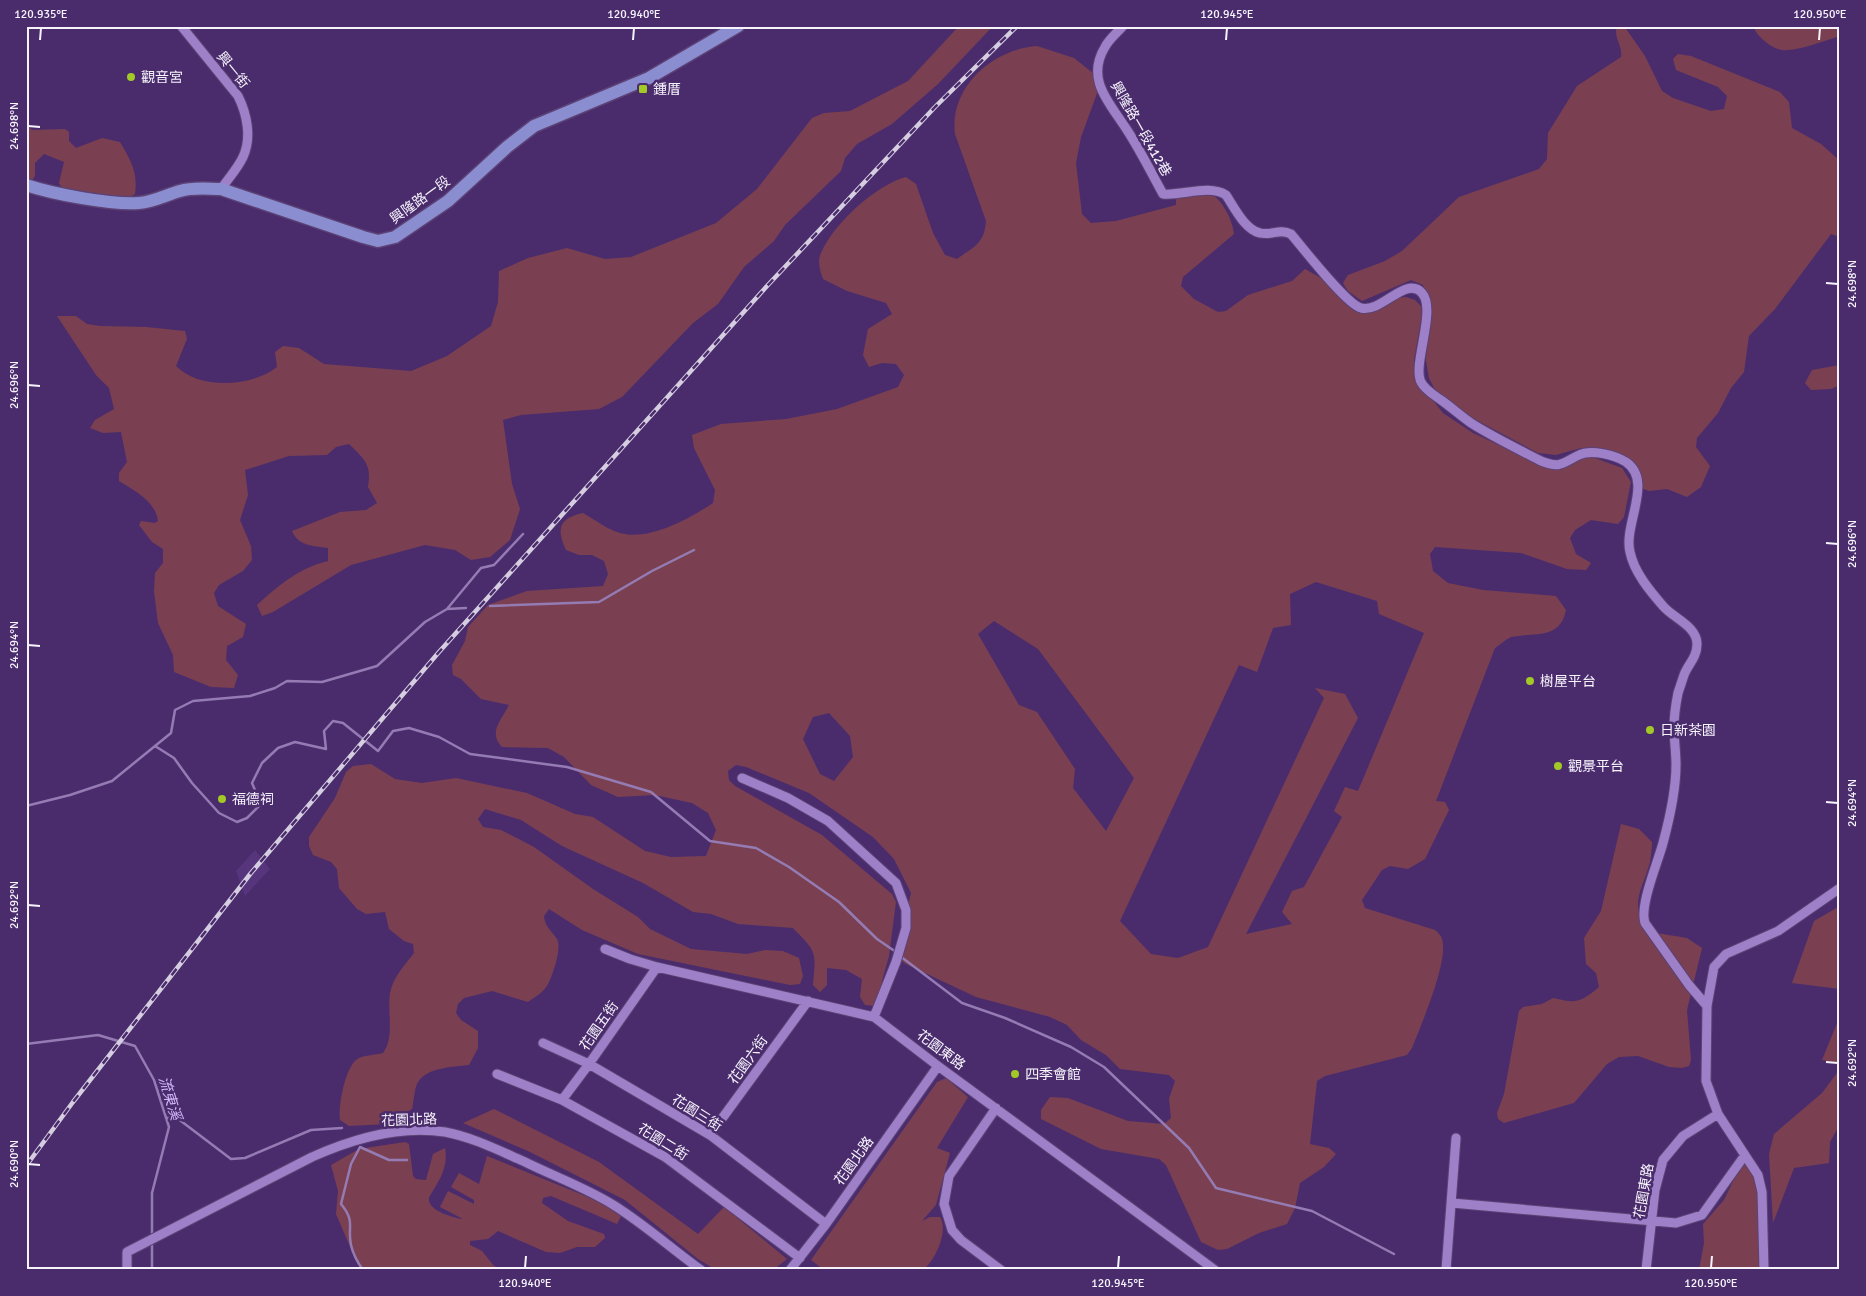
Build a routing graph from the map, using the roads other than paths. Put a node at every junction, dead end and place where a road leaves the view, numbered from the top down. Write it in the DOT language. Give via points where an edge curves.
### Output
graph roads {
  1 [pos="172,26"];
  2 [pos="738,26"];
  3 [pos="1123,26"];
  4 [pos="182,27"];
  5 [pos="26,185"];
  6 [pos="221,189"];
  7 [pos="742,778"];
  8 [pos="1840,888"];
  9 [pos="605,949"];
  10 [pos="657,967"];
  11 [pos="808,1001"];
  12 [pos="1707,1006"];
  13 [pos="874,1017"];
  14 [pos="543,1043"];
  15 [pos="589,1064"];
  16 [pos="938,1066"];
  17 [pos="497,1074"];
  18 [pos="562,1100"];
  19 [pos="996,1108"];
  20 [pos="1718,1114"];
  21 [pos="710,1135"];
  22 [pos="1456,1138"];
  23 [pos="1745,1155"];
  24 [pos="1452,1203"];
  25 [pos="1652,1221"];
  26 [pos="826,1224"];
  27 [pos="800,1258"];
  28 [pos="127,1270"];
  29 [pos="700,1270"];
  30 [pos="790,1270"];
  31 [pos="1000,1270"];
  32 [pos="1215,1270"];
  33 [pos="1446,1270"];
  34 [pos="1646,1270"];
  35 [pos="1764,1270"];
  1 -- 4 [label="street"];
  2 -- 6 [label="street, 興隆路一段" via="649,78 534,126 448,201 395,237 378,241 363,237"];
  3 -- 12 [label="street, 興隆路一段412巷" via="1099,58 1098,78 1163,194 1221,192 1249,228 1260,233 1284,231 1291,234 1326,276 1362,309 1375,307 1409,288 1416,288 1424,295 1427,309 1419,376 1426,388 1471,423 1553,466 1593,452 1620,459 1632,468 1639,480 1628,542 1630,553 1646,586 1664,608 1686,624 1697,642 1696,653 1684,674 1678,694 1671,811 1658,865 1644,903 1643,917"];
  4 -- 6 [label="street, 興一街" via="245,109 246,149"];
  5 -- 6 [label="street, 興隆路一段" via="78,197 140,203 182,190"];
  7 -- 13 [label="street" via="788,798 828,821 896,883 906,910 906,928"];
  8 -- 12 [label="street" via="1778,931 1726,954 1714,967"];
  9 -- 10 [label="street, 花園東路"];
  10 -- 11 [label="street, 花園東路"];
  10 -- 15 [label="street, 花園五街"];
  11 -- 13 [label="street, 花園東路"];
  11 -- 21 [label="street, 花園六街"];
  12 -- 20 [label="street" via="1706,1081"];
  13 -- 16 [label="street, 花園東路"];
  14 -- 15 [label="street, 花園三街"];
  15 -- 18 [label="street, 花園五街"];
  15 -- 21 [label="street, 花園三街"];
  16 -- 19 [label="street, 花園東路"];
  16 -- 26 [label="street, 花園北路"];
  17 -- 18 [label="street, 花園二街"];
  18 -- 27 [label="street, 花園二街" via="664,1156"];
  19 -- 31 [label="street" via="949,1176 944,1204 952,1230"];
  19 -- 32 [label="street, 花園東路"];
  20 -- 23 [label="street"];
  20 -- 25 [label="street, 花園東路" via="1683,1136 1663,1160 1655,1190"];
  21 -- 26 [label="street, 花園三街"];
  22 -- 24 [label="street"];
  23 -- 25 [label="street" via="1702,1215 1676,1223"];
  23 -- 35 [label="street" via="1758,1175 1762,1192"];
  24 -- 25 [label="street"];
  24 -- 33 [label="street"];
  25 -- 34 [label="street, 花園東路"];
  26 -- 27 [label="street, 花園北路"];
  27 -- 30 [label="street, 花園北路"];
  28 -- 29 [label="street, 花園北路" via="127,1251 312,1157 365,1136 418,1131 444,1132 469,1138 615,1206"];
}
